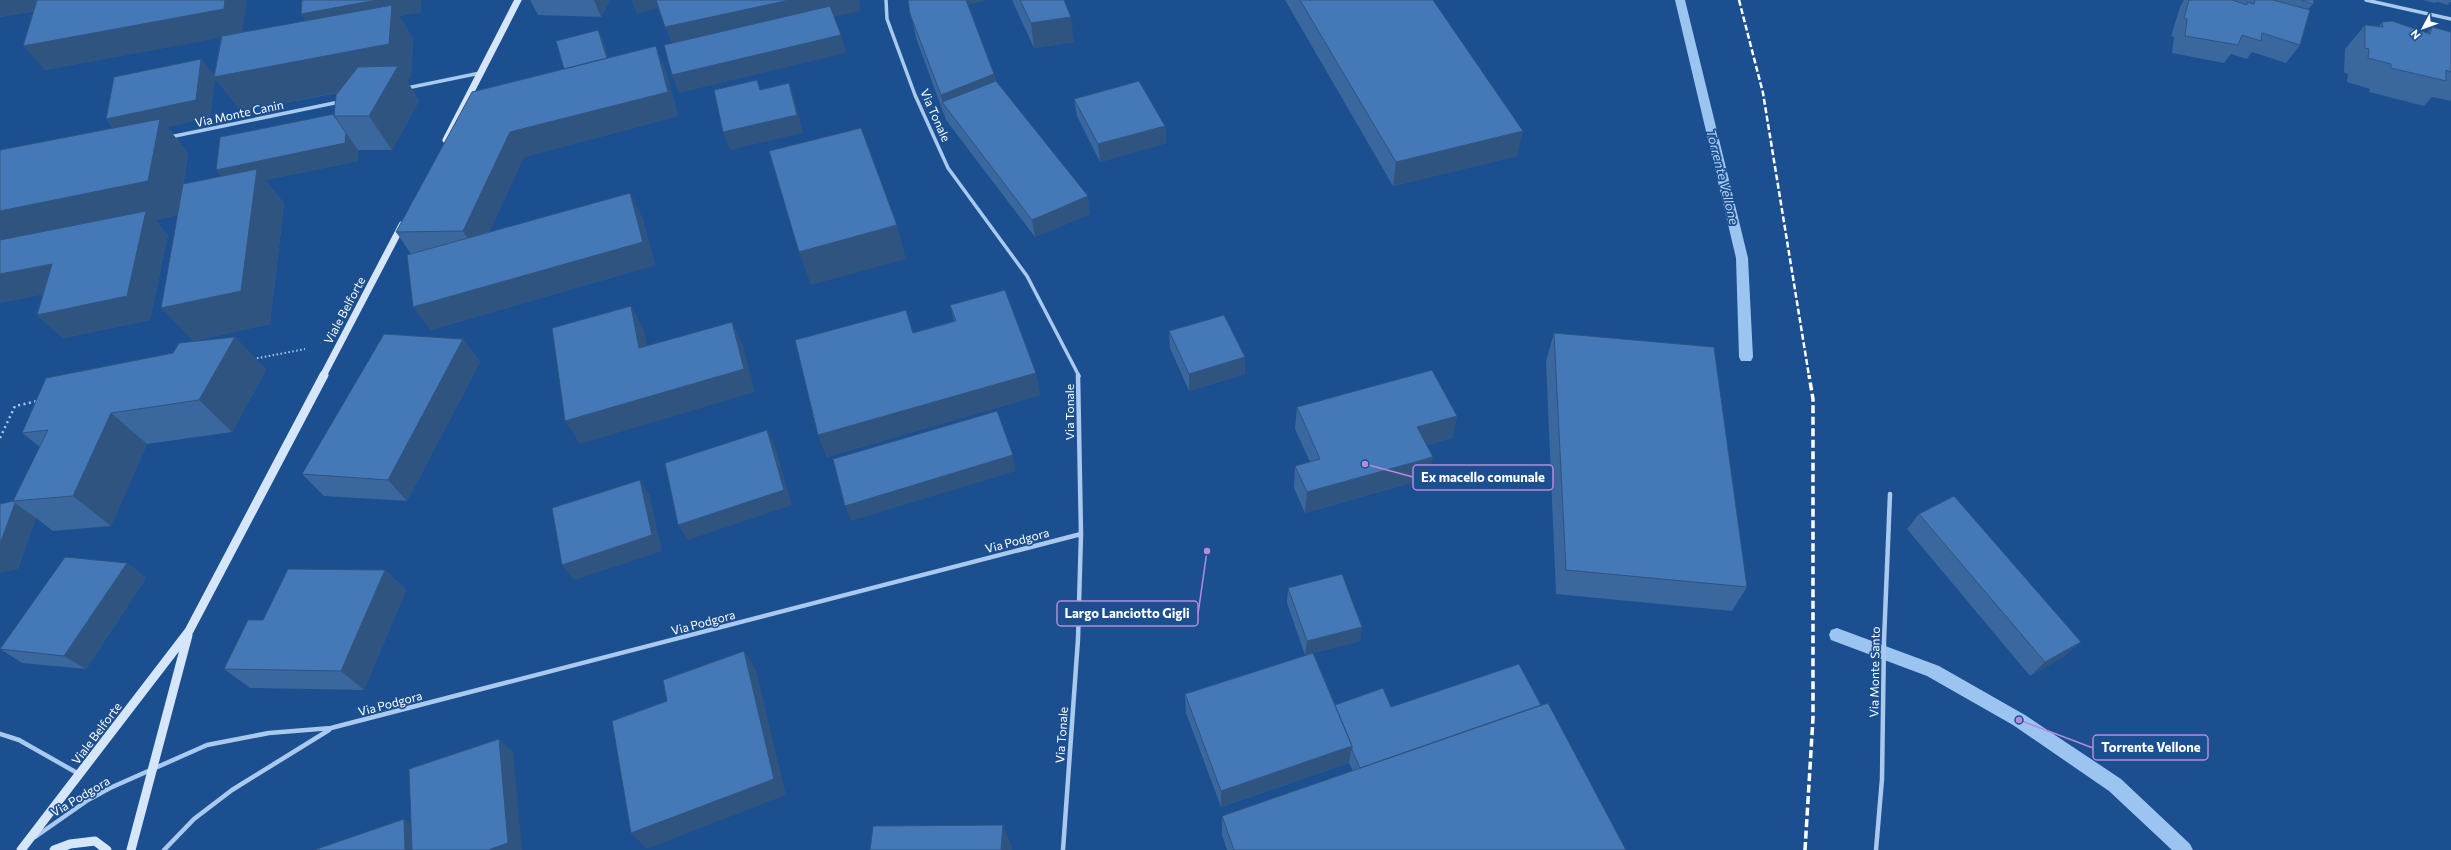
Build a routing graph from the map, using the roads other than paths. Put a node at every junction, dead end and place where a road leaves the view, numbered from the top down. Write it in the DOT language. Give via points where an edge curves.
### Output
graph roads {
  1 [pos="518,0"];
  2 [pos="886,0"];
  3 [pos="2366,0"];
  4 [pos="2451,19"];
  5 [pos="480,73"];
  6 [pos="402,89"];
  7 [pos="348,100"];
  8 [pos="168,137"];
  9 [pos="441,150"];
  10 [pos="404,220"];
  11 [pos="1890,494"];
  12 [pos="1081,534"];
  13 [pos="189,631"];
  14 [pos="331,728"];
  15 [pos="0,734"];
  16 [pos="150,770"];
  17 [pos="79,774"];
  18 [pos="24,846"];
  19 [pos="54,850"];
  20 [pos="107,850"];
  21 [pos="131,850"];
  22 [pos="164,850"];
  23 [pos="1063,850"];
  24 [pos="1876,850"];
  1 -- 5 [label="main road"];
  2 -- 12 [label="street, Via Tonale" via="887,19 915,95 948,168 1027,276 1079,376"];
  3 -- 4 [label="street"];
  5 -- 6 [label="street"];
  5 -- 9 [label="main road"];
  7 -- 8 [label="street, Via Monte Canin"];
  10 -- 13 [label="main road, Viale Belforte"];
  11 -- 24 [label="street, Via Monte Santo" via="1882,779"];
  12 -- 14 [label="street, Via Podgora"];
  12 -- 23 [label="street, Via Tonale" via="1078,640"];
  13 -- 16 [label="main road, Viale Belforte"];
  13 -- 17 [label="main road, Viale Belforte"];
  14 -- 16 [label="street, Via Podgora" via="269,733 207,744"];
  14 -- 22 [label="street, Via Podgora" via="232,790 194,819"];
  15 -- 17 [label="street" via="19,740"];
  16 -- 18 [label="street, Via Podgora" via="88,800"];
  16 -- 21 [label="main road, Viale Belforte"];
  17 -- 18 [label="main road, Viale Belforte"];
  19 -- 20 [label="main road" via="70,844 95,841"];
}
